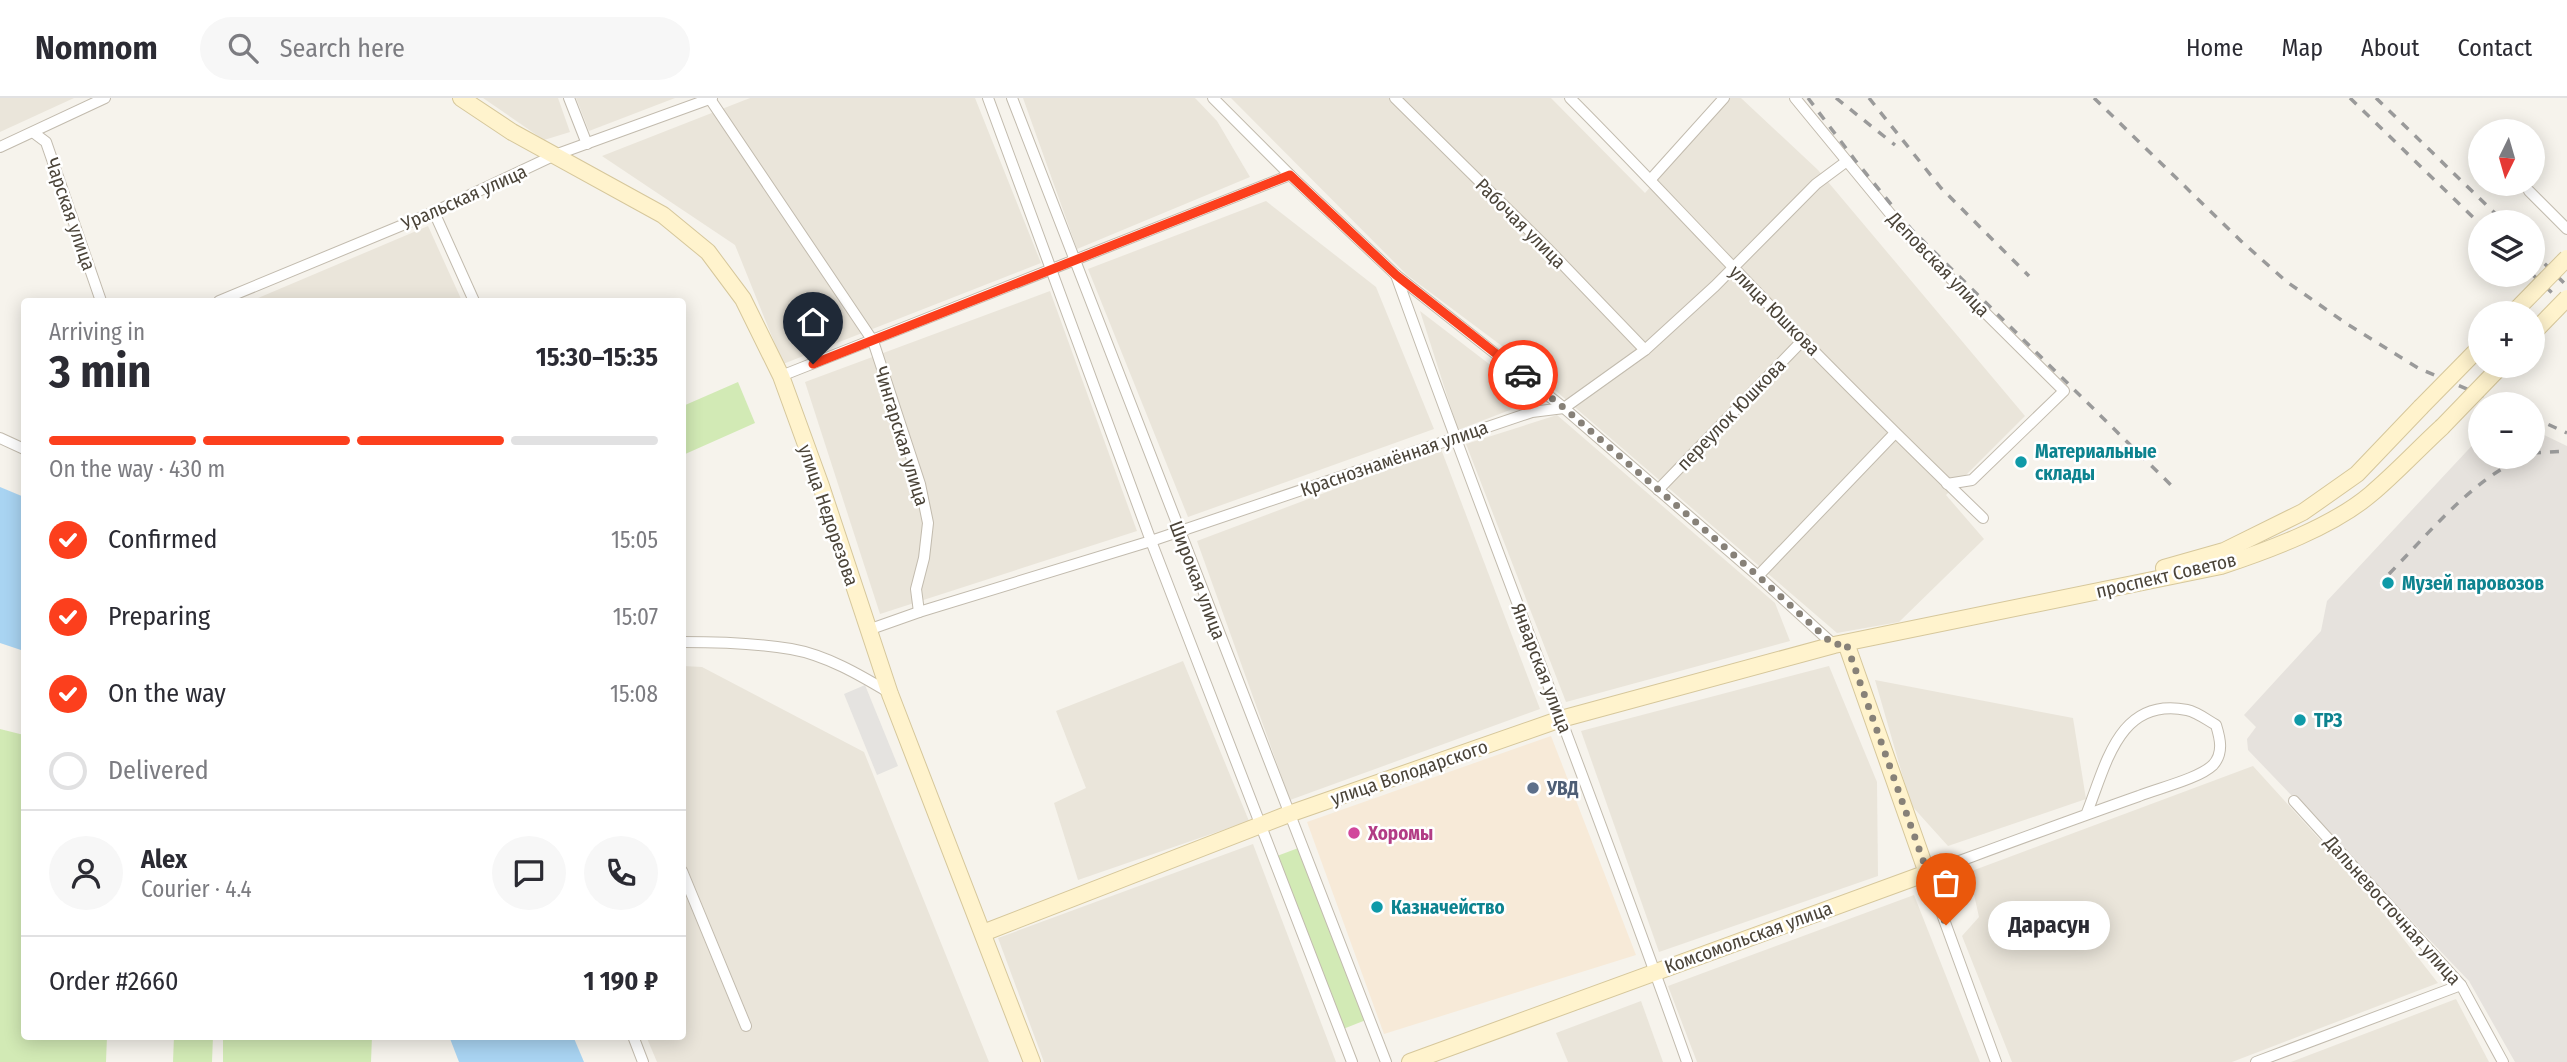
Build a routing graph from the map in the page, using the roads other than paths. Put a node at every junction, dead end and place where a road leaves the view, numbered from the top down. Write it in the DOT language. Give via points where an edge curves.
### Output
graph roads {
  1 [pos="105,98"];
  2 [pos="461,98"];
  3 [pos="569,98"];
  4 [pos="711,98"];
  5 [pos="988,98"];
  6 [pos="1012,98"];
  7 [pos="1213,98"];
  8 [pos="1395,98"];
  9 [pos="1570,98"];
  10 [pos="1724,98"];
  11 [pos="1795,98"];
  12 [pos="34,133"];
  13 [pos="587,144"];
  14 [pos="0,147"];
  15 [pos="555,155"];
  16 [pos="1847,161"];
  17 [pos="1290,175"];
  18 [pos="1651,178"];
  19 [pos="2534,196"];
  20 [pos="434,212"];
  21 [pos="2567,229"];
  22 [pos="2567,258"];
  23 [pos="1074,262"];
  24 [pos="1733,268"];
  25 [pos="1052,271"];
  26 [pos="1396,275"];
  27 [pos="100,298"];
  28 [pos="226,298"];
  29 [pos="473,298"];
  30 [pos="2567,298"];
  31 [pos="2525,301"];
  32 [pos="2545,321"];
  33 [pos="1804,339"];
  34 [pos="873,341"];
  35 [pos="1645,350"];
  36 [pos="2468,359"];
  37 [pos="781,376"];
  38 [pos="2489,378"];
  39 [pos="1564,408"];
  40 [pos="1895,433"];
  41 [pos="1454,437"];
  42 [pos="0,438"];
  43 [pos="21,448"];
  44 [pos="1947,484"];
  45 [pos="1658,490"];
  46 [pos="1983,518"];
  47 [pos="1180,531"];
  48 [pos="1151,541"];
  49 [pos="1758,576"];
  50 [pos="2058,598"];
  51 [pos="919,612"];
  52 [pos="868,630"];
  53 [pos="686,642"];
  54 [pos="1840,644"];
  55 [pos="890,694"];
  56 [pos="1561,719"];
  57 [pos="2294,801"];
  58 [pos="1289,814"];
  59 [pos="2086,815"];
  60 [pos="1260,825"];
  61 [pos="1927,873"];
  62 [pos="686,881"];
  63 [pos="983,933"];
  64 [pos="1655,971"];
  65 [pos="2461,985"];
  66 [pos="746,1026"];
  67 [pos="635,1040"];
  68 [pos="643,1062"];
  69 [pos="1032,1062"];
  70 [pos="1352,1062"];
  71 [pos="1386,1062"];
  72 [pos="1410,1062"];
  73 [pos="1687,1062"];
  74 [pos="1996,1062"];
  75 [pos="2256,1062"];
  76 [pos="2503,1062"];
  1 -- 12 [label="street"];
  2 -- 15 [label="main road, улица Недорезова"];
  3 -- 13 [label="street"];
  4 -- 13 [label="street, Уральская улица"];
  4 -- 34 [label="street, Чингарская улица"];
  5 -- 25 [label="street, Широкая улица"];
  6 -- 23 [label="street, Широкая улица"];
  7 -- 17 [label="street"];
  8 -- 35 [label="street, Рабочая улица"];
  9 -- 18 [label="street, улица Юшкова"];
  10 -- 18 [label="street"];
  11 -- 16 [label="street, Деповская улица"];
  12 -- 14 [label="street"];
  12 -- 27 [label="street, Чарская улица" via="46,142"];
  13 -- 15 [label="street, Уральская улица"];
  15 -- 20 [label="street, Уральская улица"];
  15 -- 37 [label="main road, улица Недорезова" via="663,215 708,252 743,299"];
  16 -- 24 [label="street, Краснознамённая улица" via="1816,184"];
  16 -- 44 [label="street, Деповская улица" via="1910,239 2064,391 1972,480"];
  17 -- 23 [label="street"];
  17 -- 26 [label="street"];
  18 -- 24 [label="street, улица Юшкова"];
  19 -- 21 [label="street"];
  20 -- 28 [label="street, Уральская улица"];
  20 -- 29 [label="street"];
  22 -- 31 [label="main road, bridge"];
  23 -- 25 [label="street"];
  23 -- 47 [label="street, Широкая улица"];
  24 -- 33 [label="street, улица Юшкова"];
  24 -- 35 [label="street, Краснознамённая улица"];
  25 -- 34 [label="street"];
  25 -- 48 [label="street, Широкая улица"];
  26 -- 39 [label="street"];
  26 -- 41 [label="street, Январская улица"];
  30 -- 32 [label="main road, bridge"];
  33 -- 40 [label="street, улица Юшкова"];
  33 -- 45 [label="street, переулок Юшкова"];
  34 -- 37 [label="street"];
  34 -- 51 [label="street, Чингарская улица" via="920,484 928,523 916,589"];
  35 -- 39 [label="street, Краснознамённая улица"];
  36 -- 50 [label="main road, проспект Советов, bridge" via="2357,474 2303,512 2224,551"];
  37 -- 52 [label="main road, улица Недорезова"];
  38 -- 50 [label="main road, проспект Советов, bridge" via="2369,496 2321,525 2221,566"];
  39 -- 41 [label="street, Краснознамённая улица" via="1532,412"];
  39 -- 45 [label="street"];
  40 -- 44 [label="street, улица Юшкова"];
  40 -- 49 [label="street"];
  41 -- 47 [label="street, Краснознамённая улица"];
  41 -- 56 [label="street, Январская улица"];
  42 -- 43 [label="street"];
  44 -- 46 [label="street, улица Юшкова"];
  45 -- 49 [label="street"];
  47 -- 48 [label="street, Краснознамённая улица"];
  47 -- 58 [label="street, Широкая улица"];
  48 -- 51 [label="street, Краснознамённая улица"];
  48 -- 60 [label="street, Широкая улица"];
  49 -- 54 [label="street"];
  50 -- 54 [label="main road, проспект Советов"];
  51 -- 52 [label="street, Краснознамённая улица"];
  52 -- 55 [label="main road, улица Недорезова"];
  53 -- 55 [label="street" via="792,649 855,672"];
  54 -- 56 [label="main road, улица Володарского"];
  54 -- 61 [label="main road"];
  55 -- 63 [label="main road, улица Недорезова"];
  56 -- 58 [label="main road, улица Володарского"];
  56 -- 64 [label="street, Январская улица"];
  57 -- 65 [label="street, Дальневосточная улица"];
  58 -- 60 [label="main road, улица Володарского"];
  58 -- 71 [label="street, Широкая улица"];
  59 -- 59 [label="street, Комсомольская улица" via="2206,770 2220,754 2216,725 2188,710 2155,709 2133,719 2117,737"];
  59 -- 61 [label="street, Комсомольская улица"];
  60 -- 63 [label="main road, улица Володарского"];
  60 -- 70 [label="street, Широкая улица"];
  61 -- 64 [label="main road, Комсомольская улица"];
  61 -- 74 [label="street"];
  62 -- 66 [label="street"];
  63 -- 69 [label="main road, улица Недорезова"];
  64 -- 72 [label="main road, Комсомольская улица"];
  64 -- 73 [label="street, Январская улица"];
  65 -- 75 [label="street"];
  65 -- 76 [label="street, Дальневосточная улица"];
  67 -- 68 [label="street"];
}
